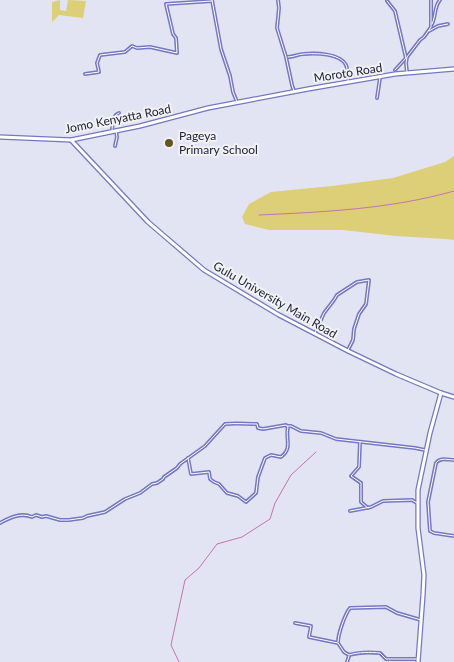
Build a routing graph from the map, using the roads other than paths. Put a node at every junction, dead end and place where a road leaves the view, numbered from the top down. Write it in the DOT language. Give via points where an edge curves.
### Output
graph roads {
  1 [pos="212,0"];
  2 [pos="278,0"];
  3 [pos="431,0"];
  4 [pos="440,0"];
  5 [pos="387,1"];
  6 [pos="431,24"];
  7 [pos="448,24"];
  8 [pos="428,31"];
  9 [pos="286,57"];
  10 [pos="406,58"];
  11 [pos="454,69"];
  12 [pos="394,70"];
  13 [pos="407,73"];
  14 [pos="86,74"];
  15 [pos="380,77"];
  16 [pos="348,82"];
  17 [pos="294,92"];
  18 [pos="377,98"];
  19 [pos="237,102"];
  20 [pos="119,113"];
  21 [pos="114,131"];
  22 [pos="0,137"];
  23 [pos="71,140"];
  24 [pos="115,146"];
  25 [pos="314,334"];
  26 [pos="348,351"];
  27 [pos="441,393"];
  28 [pos="454,397"];
  29 [pos="286,425"];
  30 [pos="360,442"];
  31 [pos="426,450"];
  32 [pos="188,458"];
  33 [pos="454,460"];
  34 [pos="417,504"];
  35 [pos="368,508"];
  36 [pos="350,512"];
  37 [pos="0,523"];
  38 [pos="454,536"];
  39 [pos="421,620"];
  40 [pos="294,623"];
  41 [pos="338,643"];
  42 [pos="349,655"];
  43 [pos="418,660"];
  44 [pos="347,662"];
  1 -- 14 [label="street" via="166,4 177,53 132,46 125,52 100,55 97,63 99,72"];
  1 -- 19 [label="street" via="221,49"];
  2 -- 9 [label="street" via="278,28"];
  3 -- 6 [label="street"];
  4 -- 6 [label="street"];
  5 -- 10 [label="street" via="395,11"];
  6 -- 8 [label="street"];
  7 -- 8 [label="street"];
  8 -- 10 [label="street"];
  9 -- 16 [label="street" via="328,54 346,66"];
  9 -- 17 [label="street"];
  10 -- 12 [label="street"];
  10 -- 13 [label="street"];
  11 -- 13 [label="street, Moroto Road"];
  13 -- 15 [label="street, Moroto Road"];
  15 -- 16 [label="street, Moroto Road"];
  15 -- 18 [label="street"];
  16 -- 17 [label="street, Moroto Road"];
  17 -- 19 [label="street, Moroto Road"];
  19 -- 21 [label="street, Jomo Kenyatta Road"];
  20 -- 21 [label="street" via="112,120"];
  21 -- 23 [label="street, Jomo Kenyatta Road"];
  21 -- 24 [label="street" via="117,137"];
  22 -- 23 [label="street, Jomo Kenyatta Road"];
  23 -- 25 [label="street, Gulu University Main Road" via="148,222 204,270"];
  25 -- 26 [label="street, Gulu University Main Road"];
  25 -- 26 [label="street" via="337,295 358,282 369,280 366,304 360,312"];
  26 -- 27 [label="street, Gulu University Main Road"];
  27 -- 28 [label="street, Gulu University Main Road"];
  27 -- 31 [label="street"];
  29 -- 30 [label="street" via="301,432"];
  29 -- 32 [label="street" via="258,428 257,424 225,424 205,446"];
  29 -- 32 [label="street" via="289,444 285,455 265,458 256,493 246,502 212,481 209,472 191,474"];
  30 -- 31 [label="street"];
  30 -- 35 [label="street" via="358,466 351,476 361,483 361,502"];
  31 -- 34 [label="street"];
  32 -- 37 [label="street" via="158,483 104,512 69,520 28,514 13,516"];
  33 -- 38 [label="street" via="442,459 436,463 428,506 430,531"];
  34 -- 35 [label="street" via="412,500 386,500"];
  34 -- 39 [label="street" via="424,576"];
  35 -- 36 [label="street"];
  39 -- 41 [label="street" via="386,607 350,608"];
  39 -- 43 [label="street"];
  40 -- 41 [label="street" via="310,626 309,637"];
  41 -- 42 [label="street"];
  42 -- 43 [label="street" via="376,653 388,659"];
  42 -- 44 [label="street"];
}
